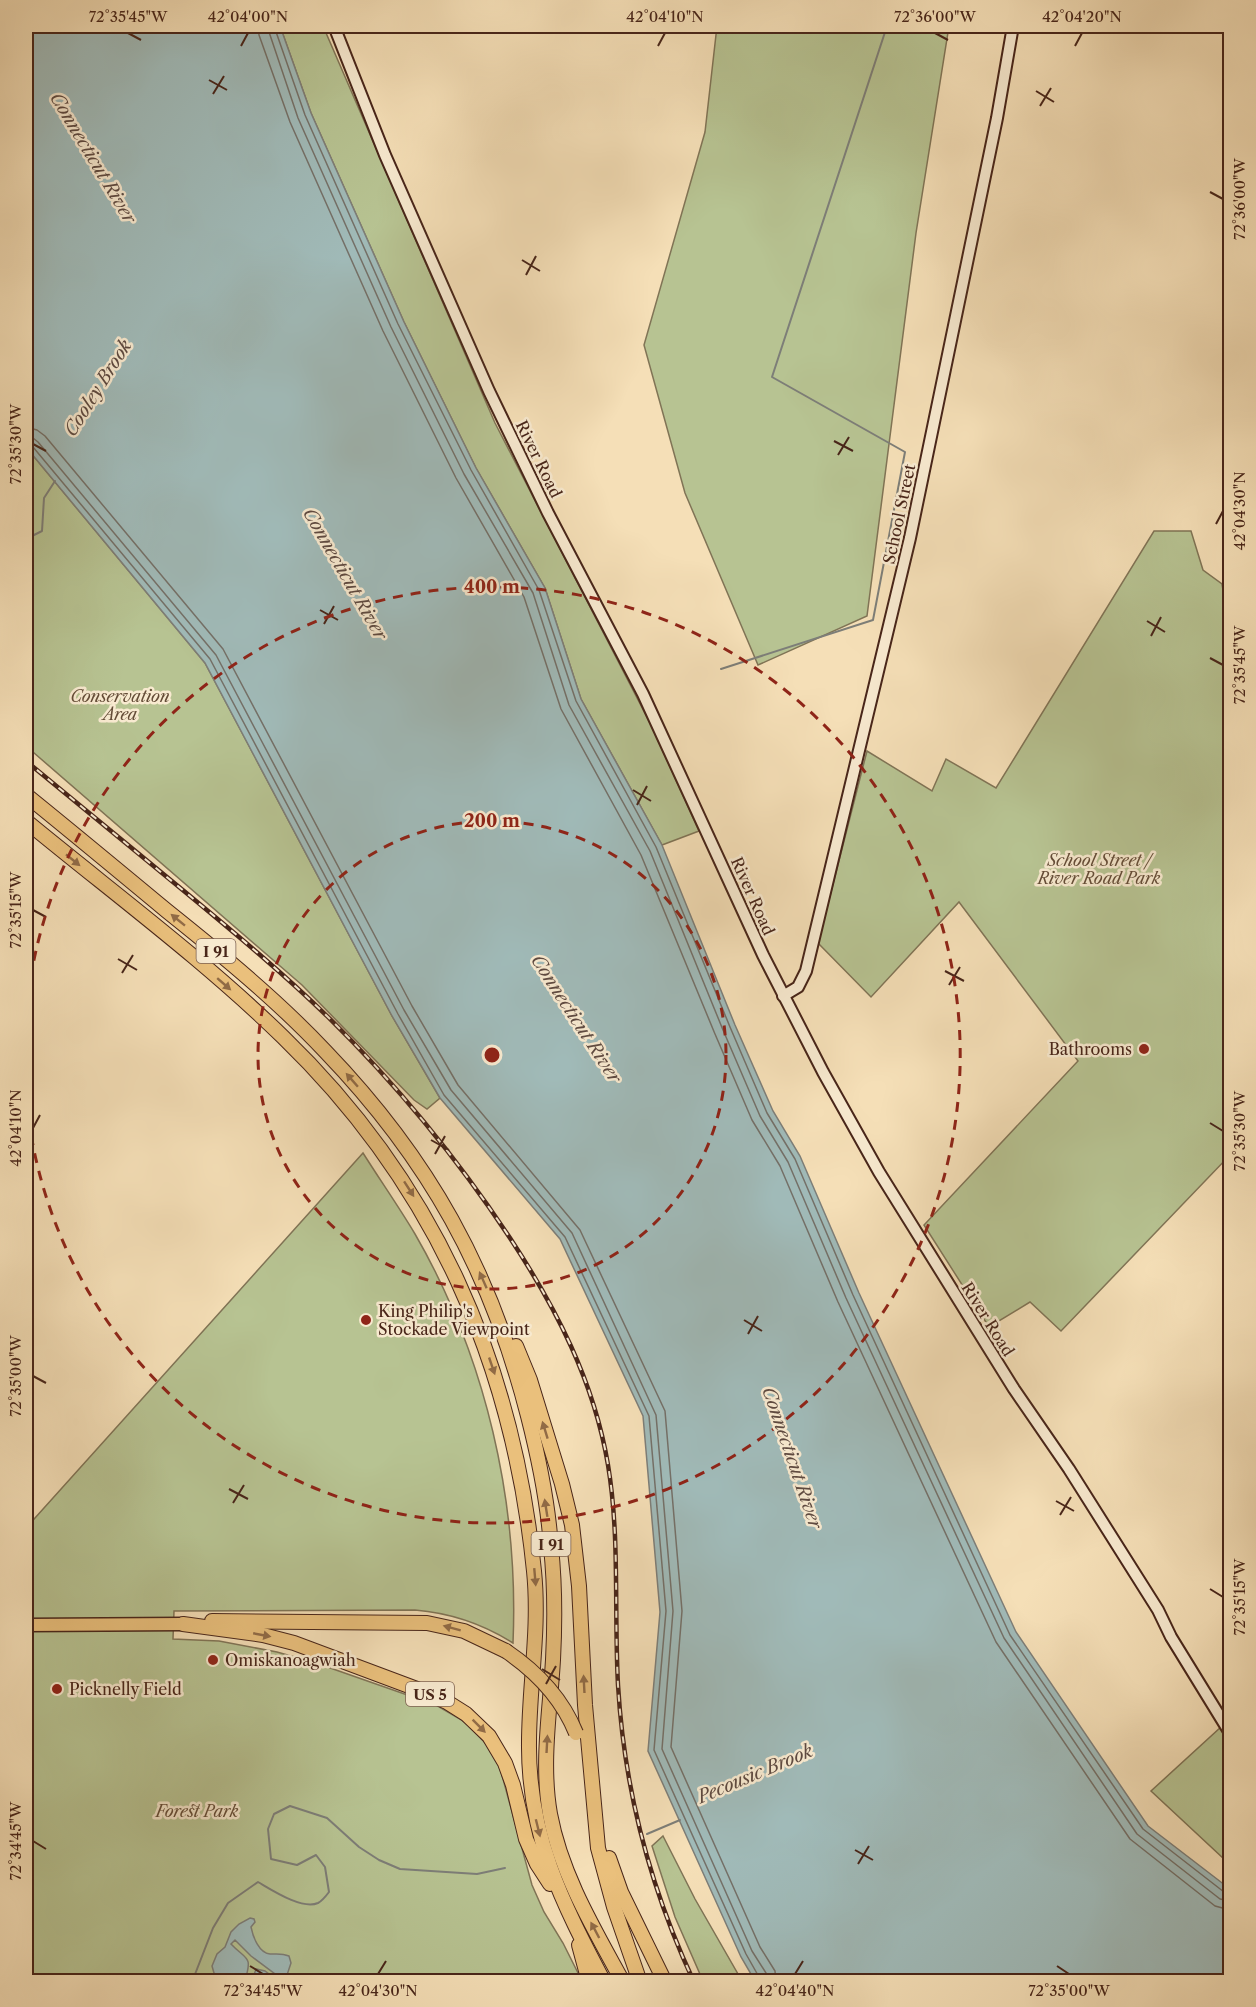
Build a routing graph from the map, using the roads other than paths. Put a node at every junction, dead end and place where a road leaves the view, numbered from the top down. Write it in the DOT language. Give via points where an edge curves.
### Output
graph roads {
  1 [pos="334,26"];
  2 [pos="1013,26"];
  3 [pos="26,795"];
  4 [pos="26,821"];
  5 [pos="783,996"];
  6 [pos="493,1305"];
  7 [pos="183,1624"];
  8 [pos="26,1625"];
  9 [pos="1230,1733"];
  10 [pos="591,1784"];
  11 [pos="595,1812"];
  12 [pos="564,1903"];
  13 [pos="574,1923"];
  14 [pos="589,1982"];
  15 [pos="604,1982"];
  16 [pos="623,1982"];
  17 [pos="640,1982"];
  18 [pos="665,1982"];
  1 -- 5 [label="street, River Road" via="385,155 489,391 643,694"];
  2 -- 5 [label="street, School Street" via="910,538 862,745 806,971 798,987"];
  6 -- 3 [label="highway, I 91, one-way" via="454,1221 422,1168 325,1050 214,949"];
  4 -- 12 [label="highway, I 91, one-way" via="283,1036 384,1153 416,1200 446,1256 472,1311 492,1368 510,1425 522,1484 536,1586 529,1740 532,1800 544,1851"];
  5 -- 9 [label="street, River Road" via="879,1172 1014,1389 1128,1561"];
  10 -- 6 [label="highway, one-way" via="572,1525 530,1380"];
  16 -- 6 [label="highway, I 91, one-way" via="579,1898 556,1841 550,1813 546,1769 555,1624 551,1541 530,1423"];
  7 -- 8 [label="main road, US 5"];
  10 -- 7 [label="highway, US 5, one-way, bridge" via="576,1733 550,1689 506,1651 464,1631 427,1623 248,1620"];
  7 -- 12 [label="highway, US 5, one-way" via="294,1643 417,1689 466,1714 484,1730 502,1756 529,1848"];
  10 -- 11 [label="highway, US 5"];
  11 -- 17 [label="highway, US 5" via="606,1880"];
  11 -- 18 [label="highway" via="621,1892"];
  12 -- 13 [label="highway, I 91"];
  13 -- 14 [label="highway"];
  13 -- 15 [label="highway, I 91"];
}
